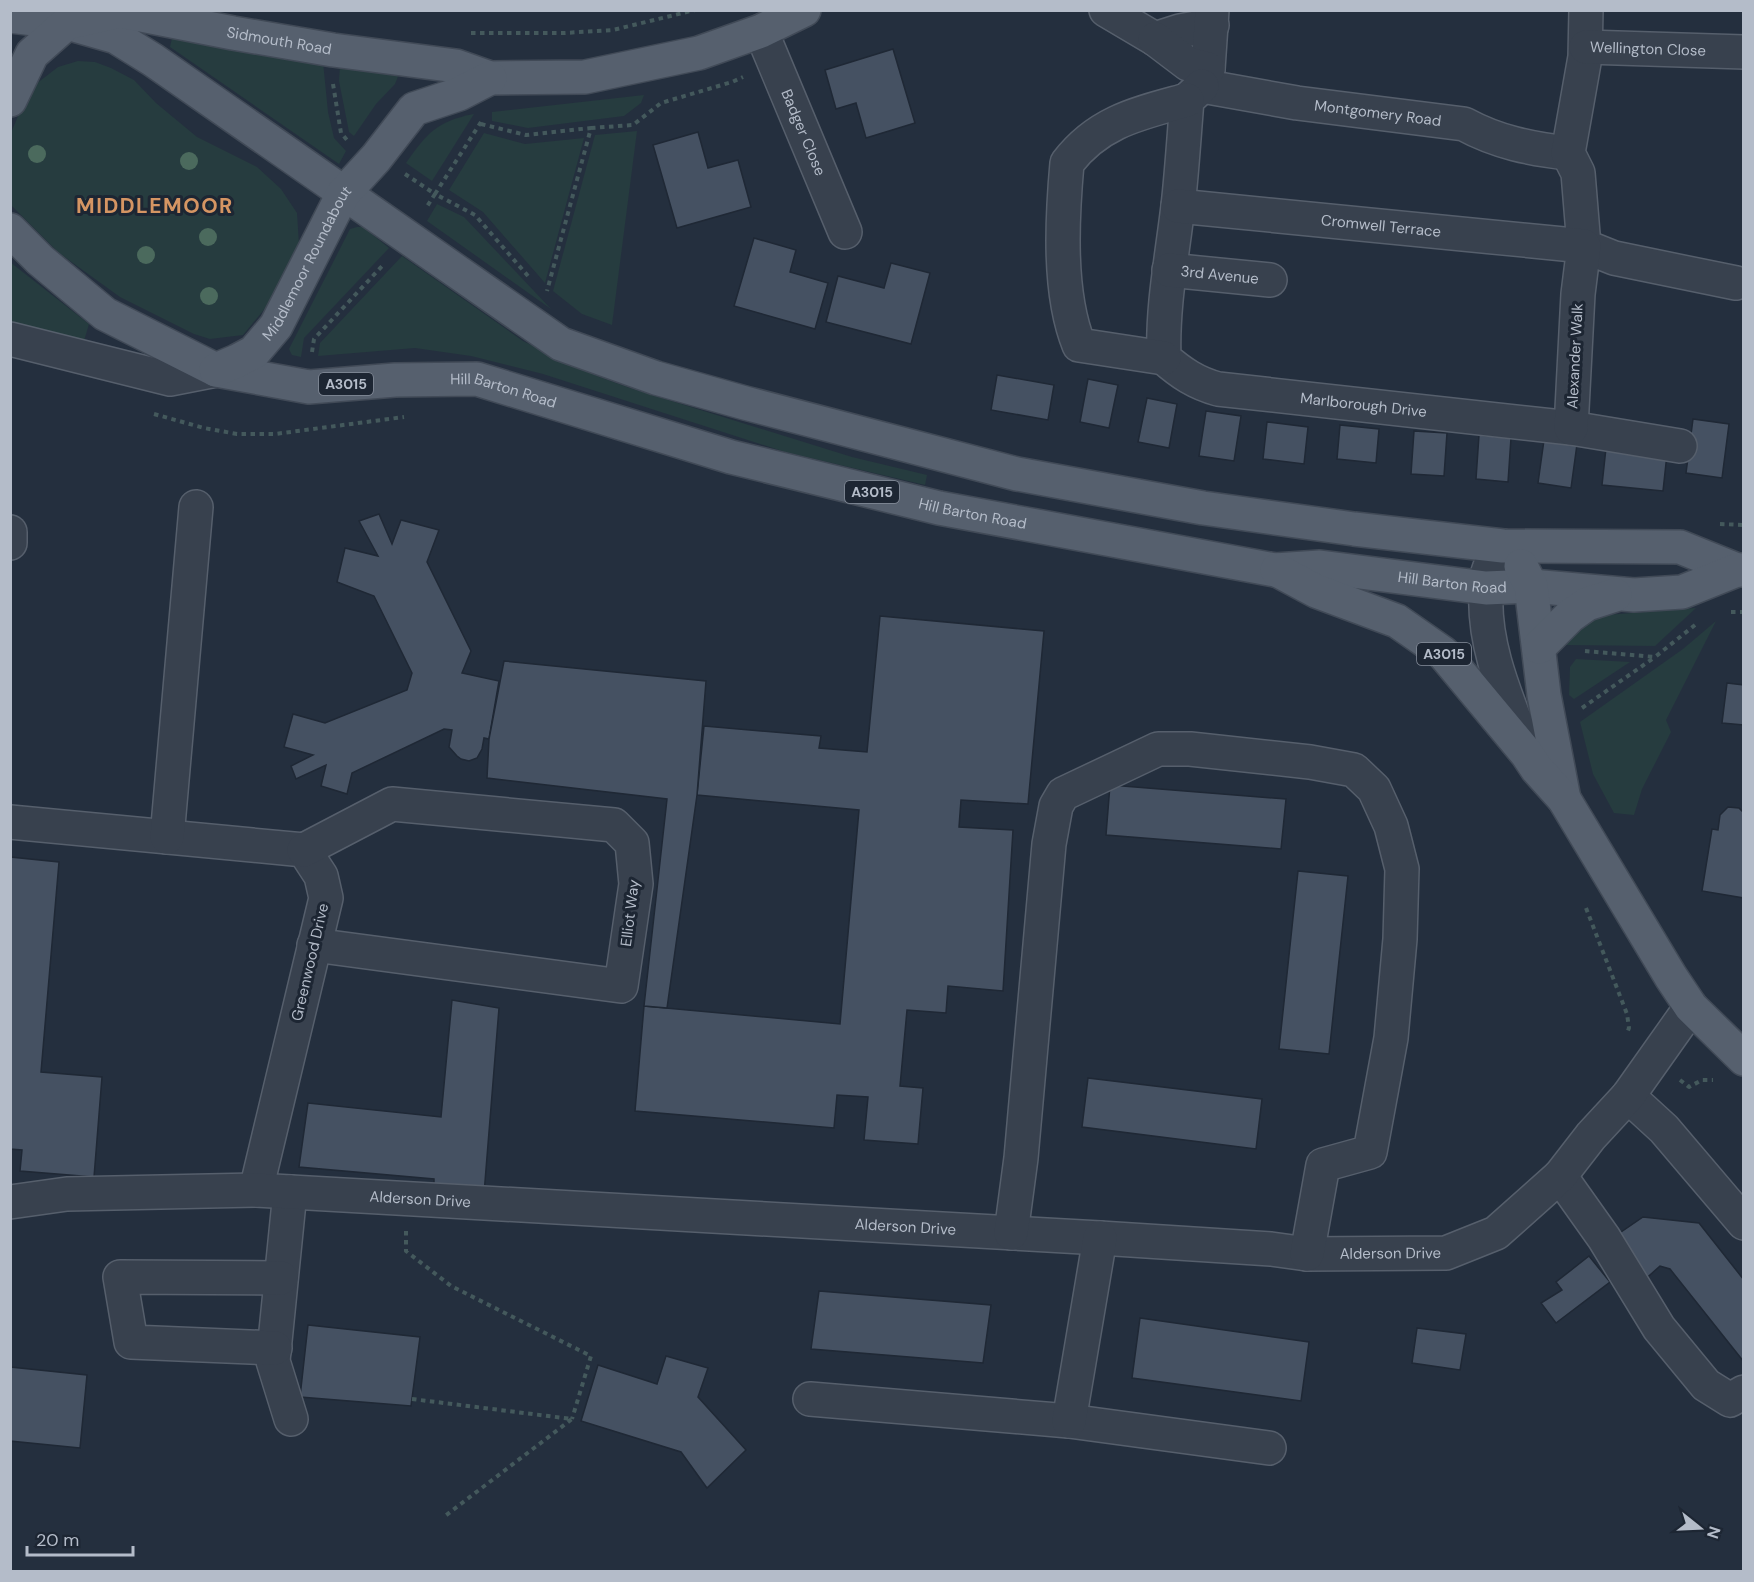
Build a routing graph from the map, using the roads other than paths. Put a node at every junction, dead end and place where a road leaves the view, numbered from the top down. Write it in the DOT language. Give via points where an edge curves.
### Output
graph roads {
  1 [pos="804,10"];
  2 [pos="1106,10"];
  3 [pos="1587,10"];
  4 [pos="10,16"];
  5 [pos="1212,18"];
  6 [pos="67,23"];
  7 [pos="761,31"];
  8 [pos="1155,39"];
  9 [pos="1586,47"];
  10 [pos="1743,52"];
  11 [pos="490,78"];
  12 [pos="1199,85"];
  13 [pos="10,100"];
  14 [pos="1569,153"];
  15 [pos="343,194"];
  16 [pos="1178,206"];
  17 [pos="10,231"];
  18 [pos="844,232"];
  19 [pos="1584,246"];
  20 [pos="1169,270"];
  21 [pos="1270,280"];
  22 [pos="1736,283"];
  23 [pos="10,339"];
  24 [pos="1164,358"];
  25 [pos="216,369"];
  26 [pos="1571,429"];
  27 [pos="1680,446"];
  28 [pos="196,507"];
  29 [pos="10,532"];
  30 [pos="10,543"];
  31 [pos="1503,546"];
  32 [pos="1275,570"];
  33 [pos="1740,570"];
  34 [pos="1531,586"];
  35 [pos="1486,588"];
  36 [pos="1620,593"];
  37 [pos="1539,646"];
  38 [pos="1527,754"];
  39 [pos="1564,799"];
  40 [pos="10,822"];
  41 [pos="167,837"];
  42 [pos="304,850"];
  43 [pos="314,945"];
  44 [pos="1691,1007"];
  45 [pos="1743,1059"];
  46 [pos="1628,1096"];
  47 [pos="1560,1176"];
  48 [pos="256,1190"];
  49 [pos="290,1192"];
  50 [pos="10,1202"];
  51 [pos="1743,1223"];
  52 [pos="1011,1233"];
  53 [pos="1100,1238"];
  54 [pos="1307,1254"];
  55 [pos="281,1278"];
  56 [pos="275,1348"];
  57 [pos="1743,1392"];
  58 [pos="810,1399"];
  59 [pos="291,1419"];
  60 [pos="1070,1421"];
  61 [pos="1269,1448"];
  1 -- 7 [label="main road, Sidmouth Road"];
  2 -- 8 [label="street, Montgomery Road"];
  3 -- 9 [label="street"];
  4 -- 6 [label="main road"];
  5 -- 8 [label="street"];
  5 -- 12 [label="street"];
  6 -- 11 [label="main road, Sidmouth Road" via="121,10 333,50 456,66"];
  6 -- 13 [label="main road" via="32,54"];
  6 -- 15 [label="main road, Middlemoor Roundabout" via="116,37"];
  7 -- 11 [label="main road, Sidmouth Road" via="699,53 585,77"];
  7 -- 18 [label="street, Badger Close"];
  8 -- 12 [label="street, Montgomery Road" via="1188,64"];
  9 -- 10 [label="street, Wellington Close"];
  9 -- 14 [label="street, Wellington Close"];
  11 -- 15 [label="main road, Sidmouth Road" via="414,110"];
  12 -- 14 [label="street, Montgomery Road" via="1297,103 1464,124 1486,136 1535,150"];
  12 -- 16 [label="street"];
  12 -- 24 [label="street, Marlborough Drive" via="1098,133 1067,163 1066,282 1072,327 1079,345"];
  14 -- 19 [label="street, Wellington Close" via="1578,173"];
  15 -- 25 [label="main road, Middlemoor Roundabout" via="276,326 254,352"];
  15 -- 31 [label="main road, Hill Barton Road" via="561,344 656,378 1017,474 1203,508"];
  16 -- 19 [label="street, Cromwell Terrace"];
  16 -- 20 [label="street"];
  17 -- 25 [label="main road" via="105,314"];
  19 -- 22 [label="street" via="1614,258"];
  19 -- 26 [label="street, Alexander Walk"];
  20 -- 21 [label="street, 3rd Avenue"];
  20 -- 24 [label="street"];
  23 -- 25 [label="street" via="170,379"];
  24 -- 26 [label="street, Marlborough Drive" via="1198,383 1218,389"];
  25 -- 32 [label="main road, Hill Barton Road / A3015" via="309,387 477,379 731,458 939,508"];
  26 -- 27 [label="street, Alexander Walk"];
  28 -- 41 [label="street"];
  29 -- 30 [label="street"];
  31 -- 33 [label="main road, Hill Barton Road" via="1680,547"];
  31 -- 34 [label="main road, A3015"];
  31 -- 35 [label="street" via="1488,572"];
  32 -- 35 [label="main road, Hill Barton Road" via="1320,567"];
  32 -- 38 [label="main road, A3015" via="1316,591 1397,621 1443,653"];
  33 -- 36 [label="main road, Hill Barton Road" via="1682,592"];
  34 -- 35 [label="main road, Hill Barton Road"];
  34 -- 36 [label="main road, Hill Barton Road"];
  34 -- 37 [label="main road, A3015"];
  35 -- 38 [label="street" via="1487,631"];
  36 -- 37 [label="main road" via="1587,604"];
  37 -- 39 [label="main road, A3015"];
  38 -- 39 [label="main road, A3015"];
  39 -- 44 [label="main road, A3015"];
  40 -- 41 [label="street"];
  41 -- 42 [label="street"];
  42 -- 43 [label="street, Greenwood Drive" via="321,876 326,898"];
  42 -- 43 [label="street, Elliot Way" via="392,804 614,825 632,843 636,884 621,986"];
  43 -- 48 [label="street, Greenwood Drive"];
  44 -- 45 [label="main road, A3015"];
  44 -- 46 [label="street, Alderson Drive"];
  46 -- 47 [label="street, Alderson Drive"];
  46 -- 51 [label="street" via="1664,1129"];
  47 -- 54 [label="street, Alderson Drive" via="1496,1233 1446,1253"];
  47 -- 57 [label="street" via="1604,1238 1659,1328 1706,1385 1730,1400"];
  48 -- 49 [label="street, Alderson Drive"];
  48 -- 50 [label="street, Alderson Drive" via="68,1194"];
  49 -- 52 [label="street, Alderson Drive"];
  49 -- 55 [label="street"];
  52 -- 53 [label="street, Alderson Drive"];
  52 -- 54 [label="street" via="1056,806 1063,794 1158,749 1190,749 1354,770 1374,789 1391,826 1402,869 1391,1038 1370,1152 1323,1165"];
  53 -- 54 [label="street, Alderson Drive"];
  53 -- 60 [label="street"];
  55 -- 56 [label="street"];
  55 -- 56 [label="street" via="120,1277 131,1342"];
  56 -- 59 [label="street" via="273,1361"];
  58 -- 60 [label="street"];
  60 -- 61 [label="street"];
}
